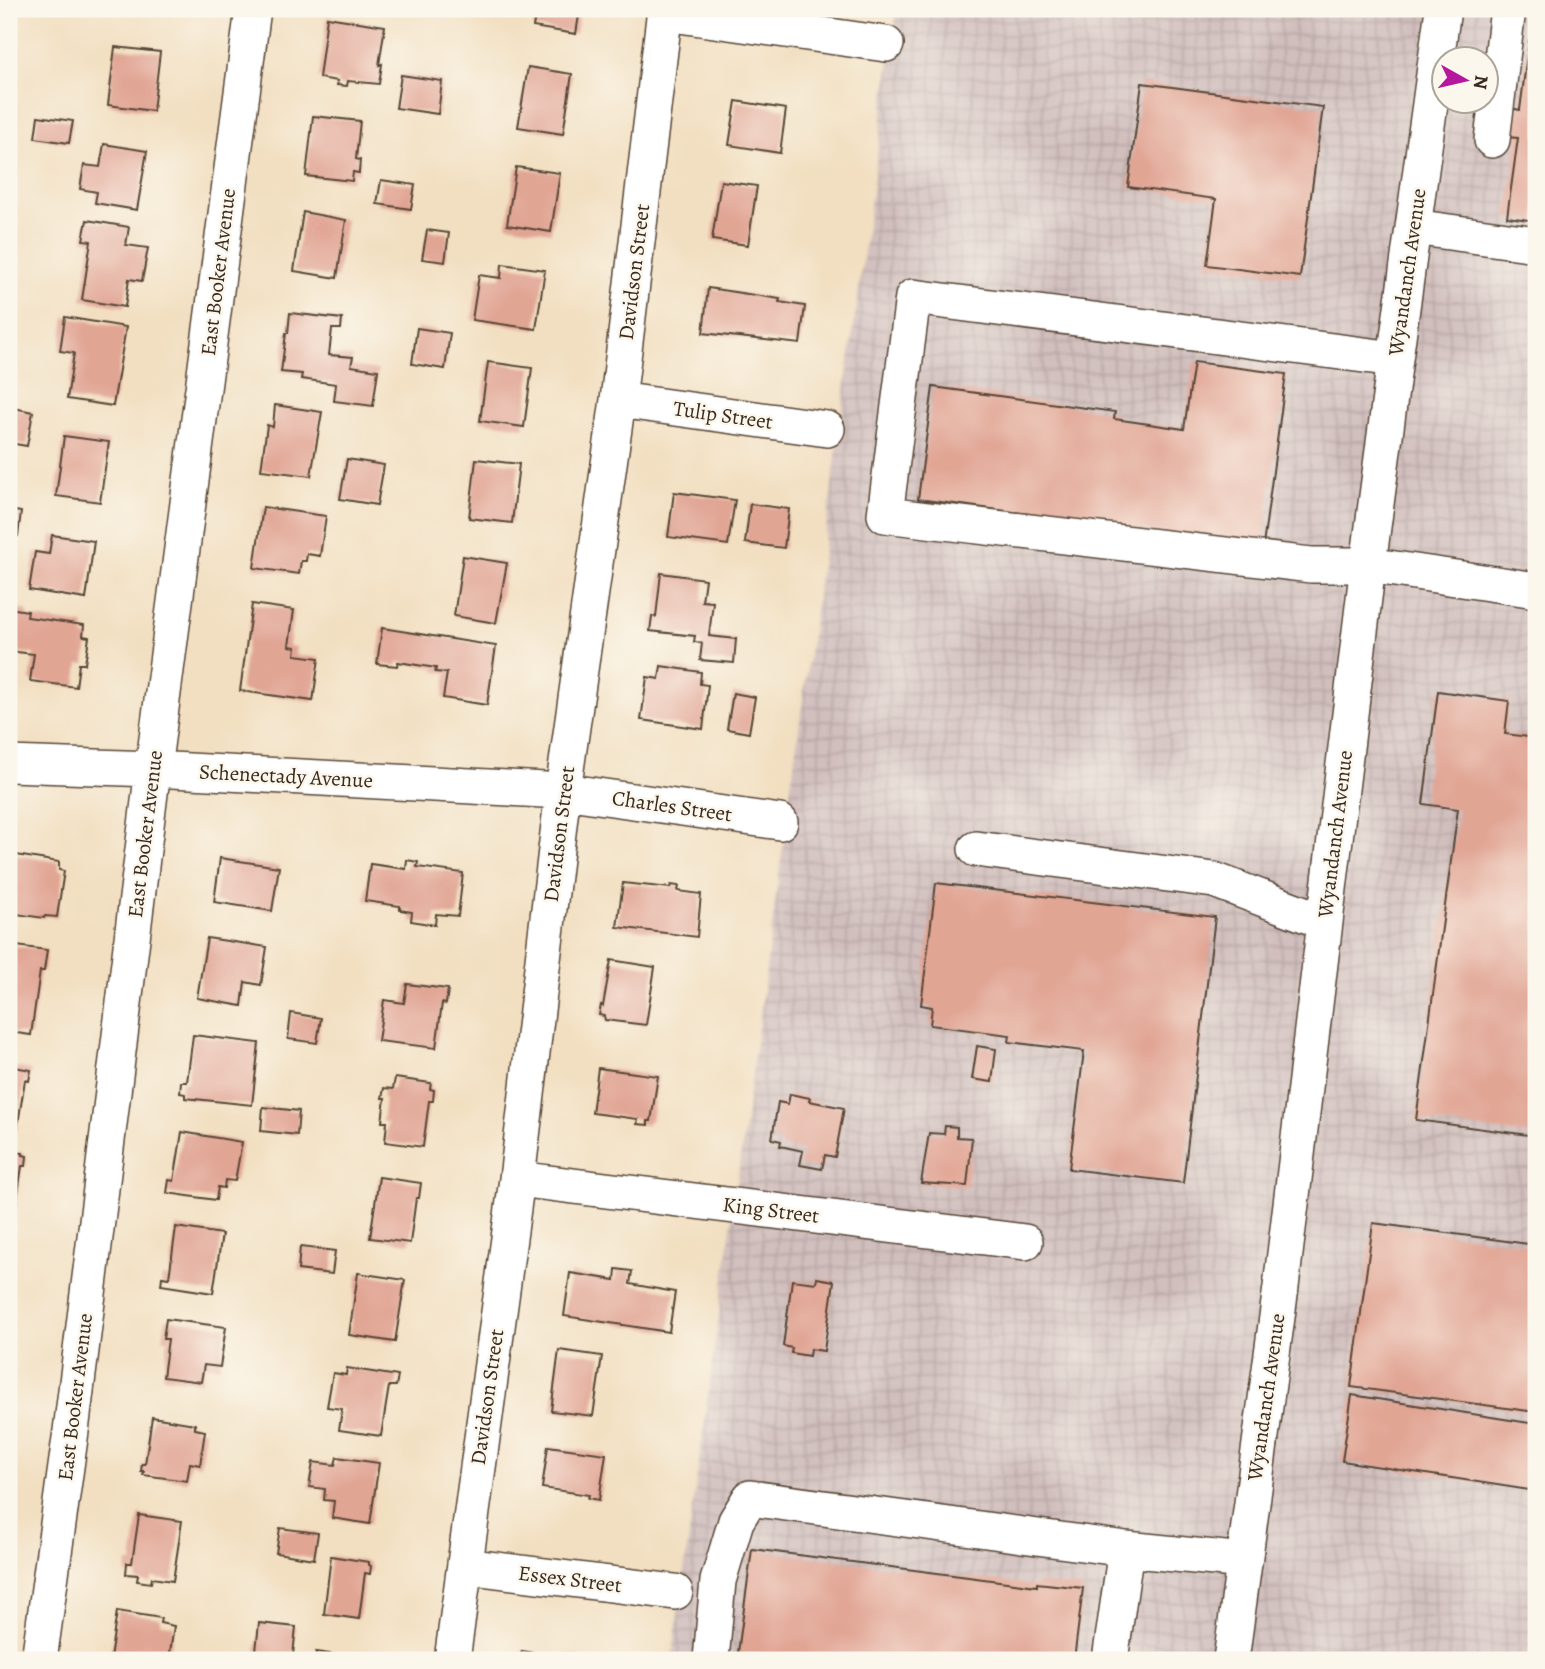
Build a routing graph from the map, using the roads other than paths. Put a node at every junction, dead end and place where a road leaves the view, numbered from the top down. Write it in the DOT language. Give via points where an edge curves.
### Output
graph roads {
  1 [pos="253,9"];
  2 [pos="1443,9"];
  3 [pos="1508,9"];
  4 [pos="665,11"];
  5 [pos="886,44"];
  6 [pos="1492,140"];
  7 [pos="1413,227"];
  8 [pos="1536,244"];
  9 [pos="1395,359"];
  10 [pos="618,400"];
  11 [pos="827,429"];
  12 [pos="1368,565"];
  13 [pos="1536,590"];
  14 [pos="9,764"];
  15 [pos="153,769"];
  16 [pos="563,791"];
  17 [pos="780,821"];
  18 [pos="976,849"];
  19 [pos="1325,922"];
  20 [pos="517,1179"];
  21 [pos="1025,1242"];
  22 [pos="1126,1549"];
  23 [pos="1244,1561"];
  24 [pos="465,1566"];
  25 [pos="675,1592"];
  26 [pos="39,1660"];
  27 [pos="452,1660"];
  28 [pos="711,1660"];
  29 [pos="1110,1660"];
  30 [pos="1231,1660"];
  1 -- 15 [label="street, East Booker Avenue"];
  2 -- 7 [label="street, Wyandanch Avenue"];
  3 -- 6 [label="street"];
  4 -- 5 [label="street"];
  4 -- 10 [label="street, Davidson Street"];
  7 -- 8 [label="street"];
  7 -- 9 [label="street, Wyandanch Avenue"];
  9 -- 12 [label="street, Wyandanch Avenue"];
  9 -- 12 [label="street" via="913,296 885,515 1311,565"];
  10 -- 11 [label="street, Tulip Street"];
  10 -- 16 [label="street, Davidson Street"];
  12 -- 13 [label="street"];
  12 -- 19 [label="street, Wyandanch Avenue"];
  14 -- 15 [label="street, Schenectady Avenue"];
  15 -- 16 [label="street, Schenectady Avenue"];
  15 -- 26 [label="street, East Booker Avenue"];
  16 -- 17 [label="street, Charles Street"];
  16 -- 20 [label="street, Davidson Street"];
  18 -- 19 [label="street" via="1214,880"];
  19 -- 23 [label="street, Wyandanch Avenue"];
  20 -- 21 [label="street, King Street"];
  20 -- 24 [label="street, Davidson Street"];
  22 -- 23 [label="street"];
  22 -- 28 [label="street" via="750,1498 736,1521 718,1581"];
  22 -- 29 [label="street"];
  23 -- 30 [label="street, Wyandanch Avenue"];
  24 -- 25 [label="street, Essex Street"];
  24 -- 27 [label="street, Davidson Street"];
}
